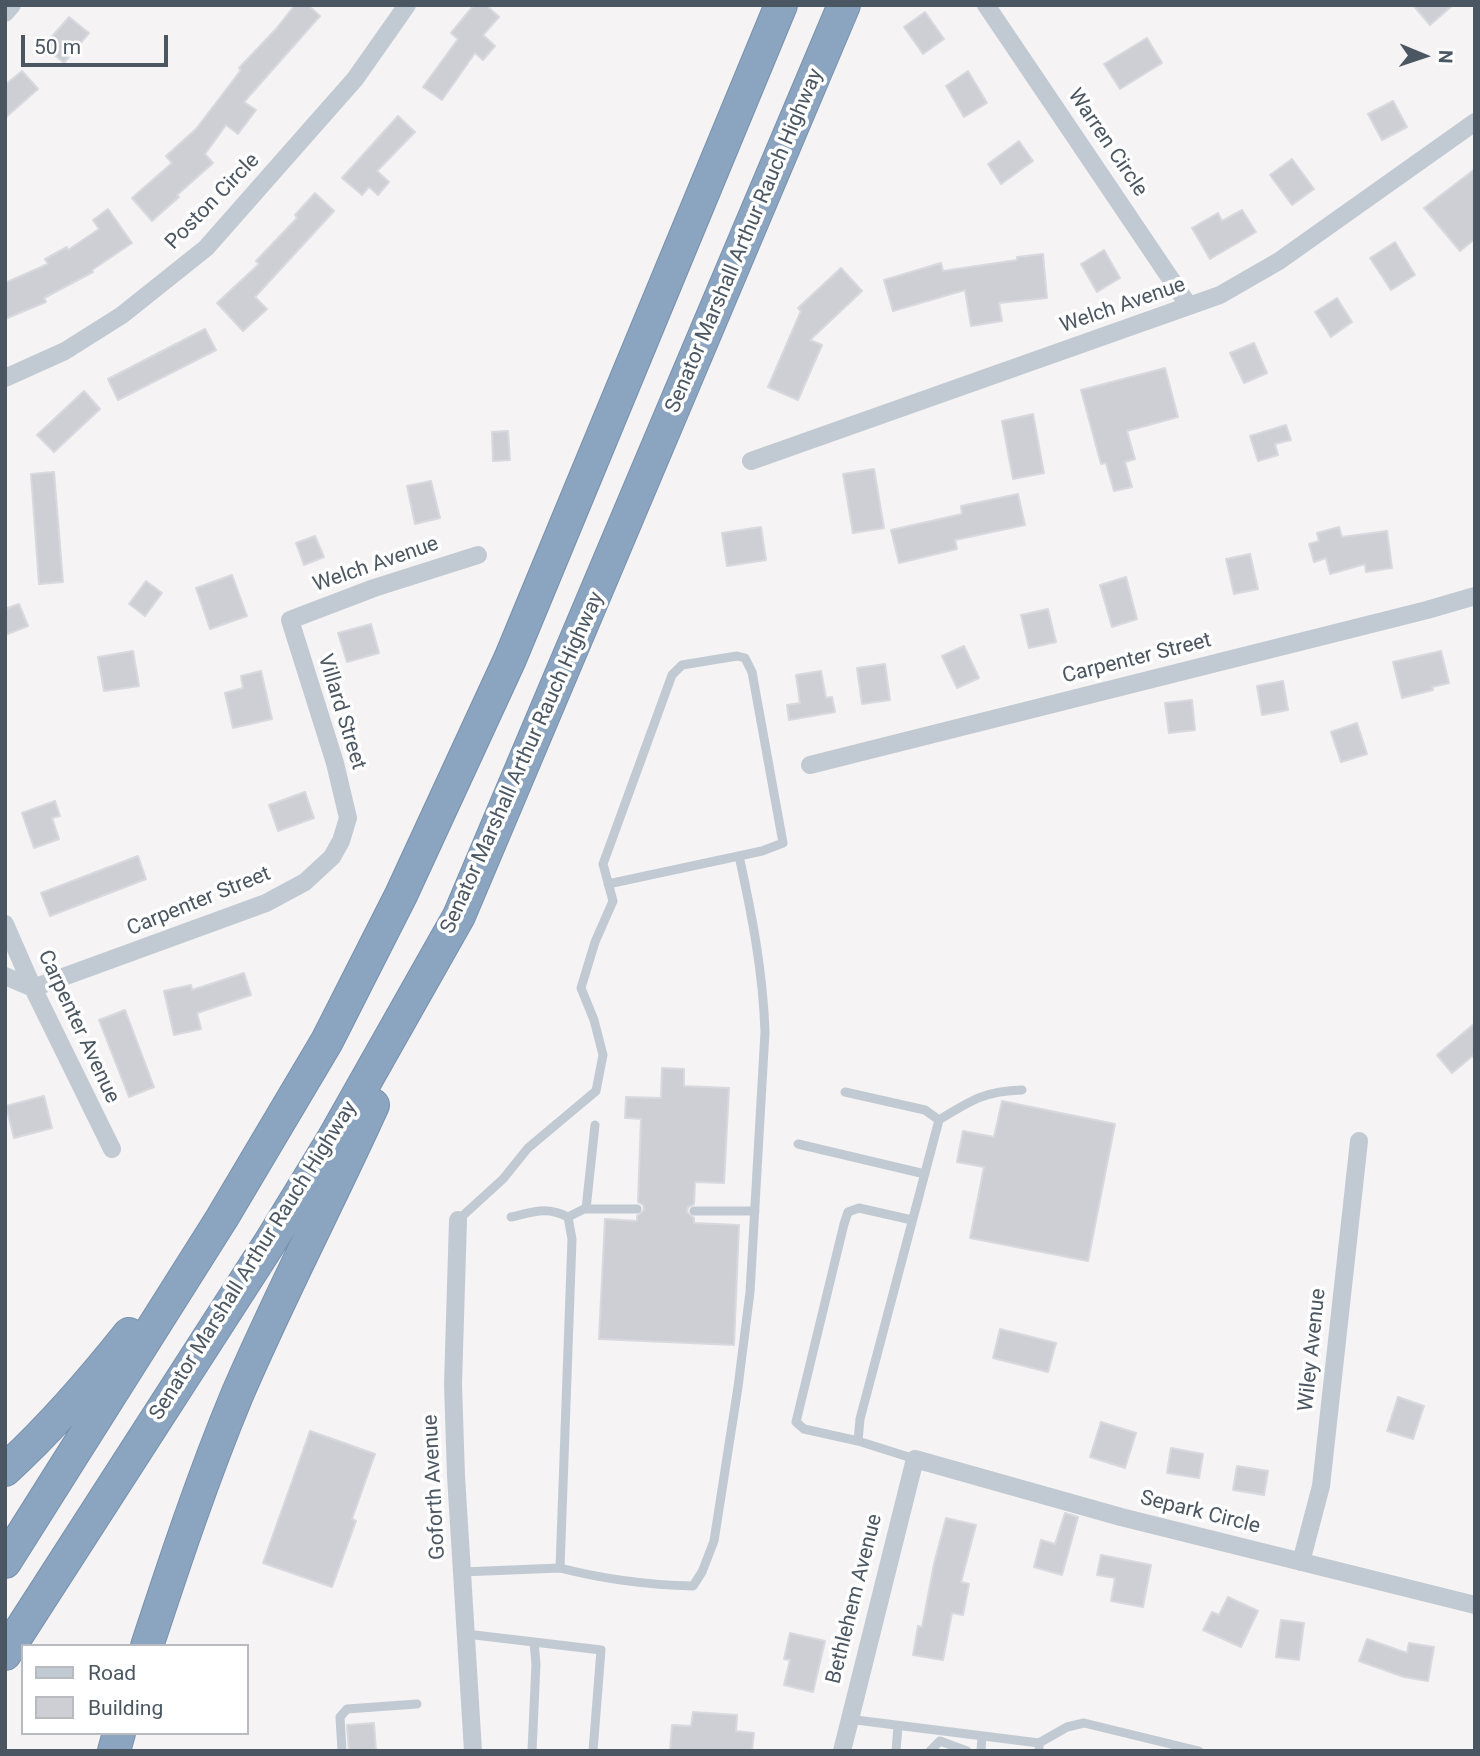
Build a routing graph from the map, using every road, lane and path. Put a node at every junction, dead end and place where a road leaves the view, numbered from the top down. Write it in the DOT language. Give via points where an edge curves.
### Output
graph roads {
  1 [pos="12,5"];
  2 [pos="407,5"];
  3 [pos="781,5"];
  4 [pos="844,5"];
  5 [pos="986,5"];
  6 [pos="5,13"];
  7 [pos="1475,122"];
  8 [pos="1189,306"];
  9 [pos="5,378"];
  10 [pos="751,461"];
  11 [pos="478,555"];
  12 [pos="1475,596"];
  13 [pos="290,620"];
  14 [pos="810,765"];
  15 [pos="348,818"];
  16 [pos="739,856"];
  17 [pos="608,884"];
  18 [pos="459,916"];
  19 [pos="5,924"];
  20 [pos="5,975"];
  21 [pos="33,988"];
  22 [pos="1022,1090"];
  23 [pos="845,1092"];
  24 [pos="939,1120"];
  25 [pos="595,1125"];
  26 [pos="1359,1141"];
  27 [pos="798,1144"];
  28 [pos="111,1149"];
  29 [pos="925,1174"];
  30 [pos="586,1209"];
  31 [pos="637,1209"];
  32 [pos="694,1211"];
  33 [pos="755,1211"];
  34 [pos="511,1217"];
  35 [pos="568,1217"];
  36 [pos="458,1220"];
  37 [pos="912,1220"];
  38 [pos="174,1294"];
  39 [pos="858,1441"];
  40 [pos="915,1459"];
  41 [pos="5,1470"];
  42 [pos="5,1562"];
  43 [pos="1301,1562"];
  44 [pos="560,1569"];
  45 [pos="461,1572"];
  46 [pos="1475,1605"];
  47 [pos="466,1634"];
  48 [pos="534,1642"];
  49 [pos="148,1644"];
  50 [pos="5,1654"];
  51 [pos="418,1704"];
  52 [pos="848,1719"];
  53 [pos="898,1726"];
  54 [pos="982,1736"];
  55 [pos="1039,1747"];
  56 [pos="1193,1750"];
  57 [pos="342,1751"];
  58 [pos="473,1751"];
  59 [pos="532,1751"];
  60 [pos="593,1751"];
  61 [pos="842,1751"];
  62 [pos="896,1751"];
  63 [pos="930,1751"];
  64 [pos="967,1751"];
  65 [pos="981,1751"];
  1 -- 6 [label="street"];
  2 -- 9 [label="street, Poston Circle" via="355,79 206,248 122,315 65,351"];
  3 -- 38 [label="highway" via="510,659 407,882 327,1041"];
  4 -- 18 [label="highway, Senator Marshall Arthur Rauch Highway"];
  5 -- 8 [label="street, Warren Circle"];
  7 -- 8 [label="street, Welch Avenue" via="1279,261 1220,295"];
  8 -- 10 [label="street, Welch Avenue"];
  11 -- 13 [label="street, Welch Avenue"];
  12 -- 14 [label="street, Carpenter Street"];
  13 -- 15 [label="street, Villard Street"];
  15 -- 21 [label="street, Carpenter Street" via="332,857 305,883 266,903"];
  16 -- 17 [label="lane"];
  16 -- 17 [label="lane" via="783,843 752,672 745,658 737,656 682,665 672,675 603,864"];
  16 -- 33 [label="lane" via="764,990"];
  17 -- 36 [label="lane" via="613,901 581,988 603,1055 596,1091 528,1148 503,1179"];
  18 -- 49 [label="highway" via="237,1396"];
  18 -- 50 [label="highway, Senator Marshall Arthur Rauch Highway" via="269,1244"];
  19 -- 21 [label="street, Carpenter Avenue"];
  20 -- 21 [label="street"];
  21 -- 28 [label="street, Carpenter Avenue"];
  22 -- 24 [label="lane" via="996,1091"];
  23 -- 24 [label="lane" via="925,1110"];
  24 -- 29 [label="lane"];
  25 -- 30 [label="lane"];
  26 -- 43 [label="street, Wiley Avenue" via="1321,1486"];
  27 -- 29 [label="lane"];
  29 -- 37 [label="lane"];
  30 -- 31 [label="lane"];
  30 -- 35 [label="lane"];
  32 -- 33 [label="lane"];
  33 -- 44 [label="lane" via="750,1292 729,1456 714,1541 702,1572 694,1586"];
  34 -- 35 [label="lane" via="545,1210"];
  35 -- 44 [label="lane" via="572,1240"];
  36 -- 45 [label="street, Goforth Avenue" via="453,1384"];
  37 -- 39 [label="lane"];
  37 -- 39 [label="lane" via="859,1208 849,1212 844,1224 796,1422 804,1429"];
  38 -- 41 [label="highway" via="142,1318 83,1392"];
  38 -- 42 [label="highway"];
  39 -- 40 [label="lane"];
  40 -- 43 [label="street, Separk Circle"];
  40 -- 52 [label="street, Bethlehem Avenue"];
  43 -- 46 [label="street, Separk Circle"];
  44 -- 45 [label="lane"];
  45 -- 47 [label="street, Goforth Avenue"];
  47 -- 48 [label="lane"];
  47 -- 58 [label="street, Goforth Avenue"];
  48 -- 59 [label="lane"];
  48 -- 60 [label="lane" via="601,1650"];
  51 -- 57 [label="lane" via="347,1709 340,1717"];
  52 -- 53 [label="lane"];
  52 -- 61 [label="street, Bethlehem Avenue"];
  53 -- 54 [label="lane"];
  53 -- 62 [label="lane"];
  54 -- 55 [label="lane"];
  54 -- 65 [label="lane"];
  55 -- 56 [label="lane" via="1067,1727 1084,1723"];
  63 -- 64 [label="lane" via="940,1741"];
}
